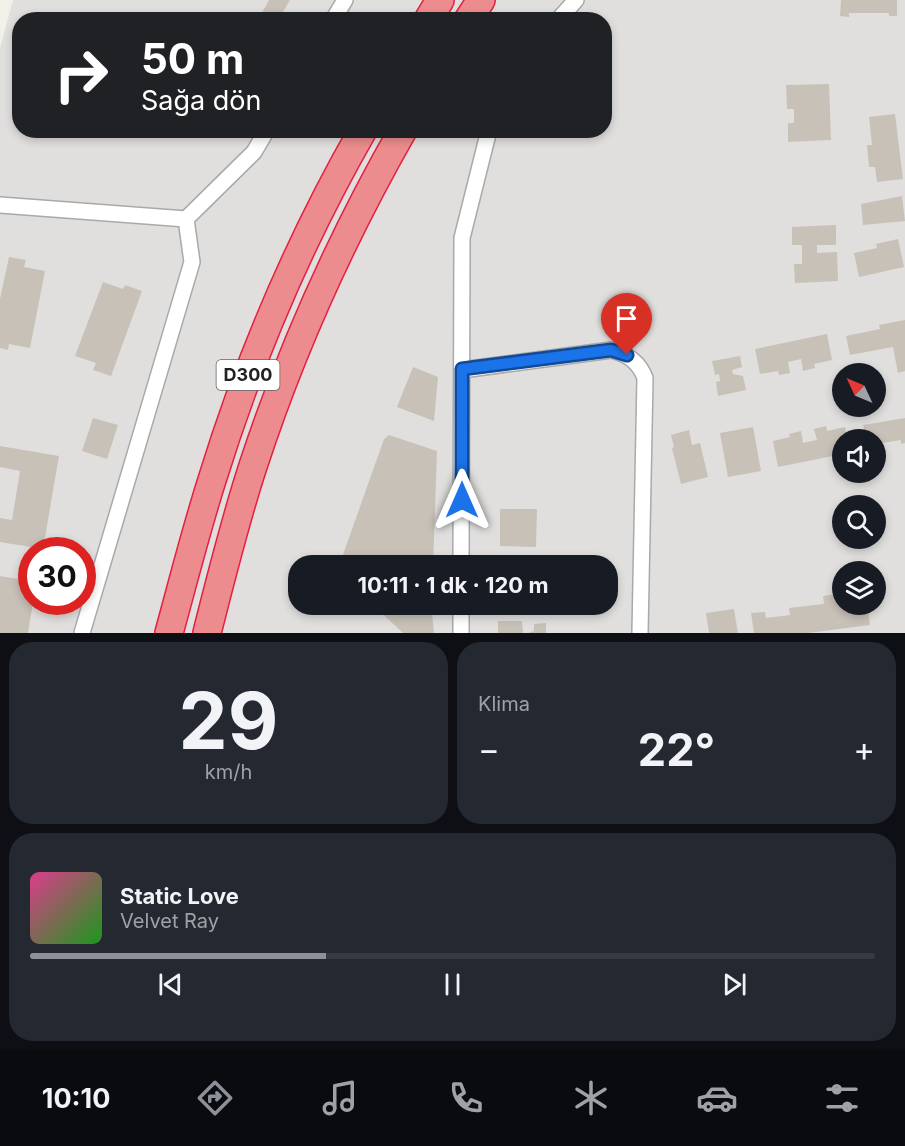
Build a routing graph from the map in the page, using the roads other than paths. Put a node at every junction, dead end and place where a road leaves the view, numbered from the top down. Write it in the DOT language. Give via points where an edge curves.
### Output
graph roads {
  1 [pos="576,0"];
  2 [pos="565,12"];
  3 [pos="262,138"];
  4 [pos="359,138"];
  5 [pos="399,138"];
  6 [pos="487,138"];
  7 [pos="0,205"];
  8 [pos="186,219"];
  9 [pos="462,369"];
  10 [pos="461,555"];
  11 [pos="461,615"];
  12 [pos="82,633"];
  13 [pos="169,633"];
  14 [pos="207,633"];
  15 [pos="461,633"];
  16 [pos="640,633"];
  1 -- 2 [label="street"];
  3 -- 8 [label="street" via="254,152"];
  4 -- 13 [label="highway, D300" via="297,262 250,371 212,479"];
  5 -- 14 [label="highway, D300" via="286,371 249,478"];
  6 -- 9 [label="street" via="462,238"];
  7 -- 8 [label="street"];
  8 -- 12 [label="street" via="192,262"];
  9 -- 10 [label="street"];
  9 -- 16 [label="street" via="611,350 627,355 638,365 645,378"];
  11 -- 15 [label="street"];
}
